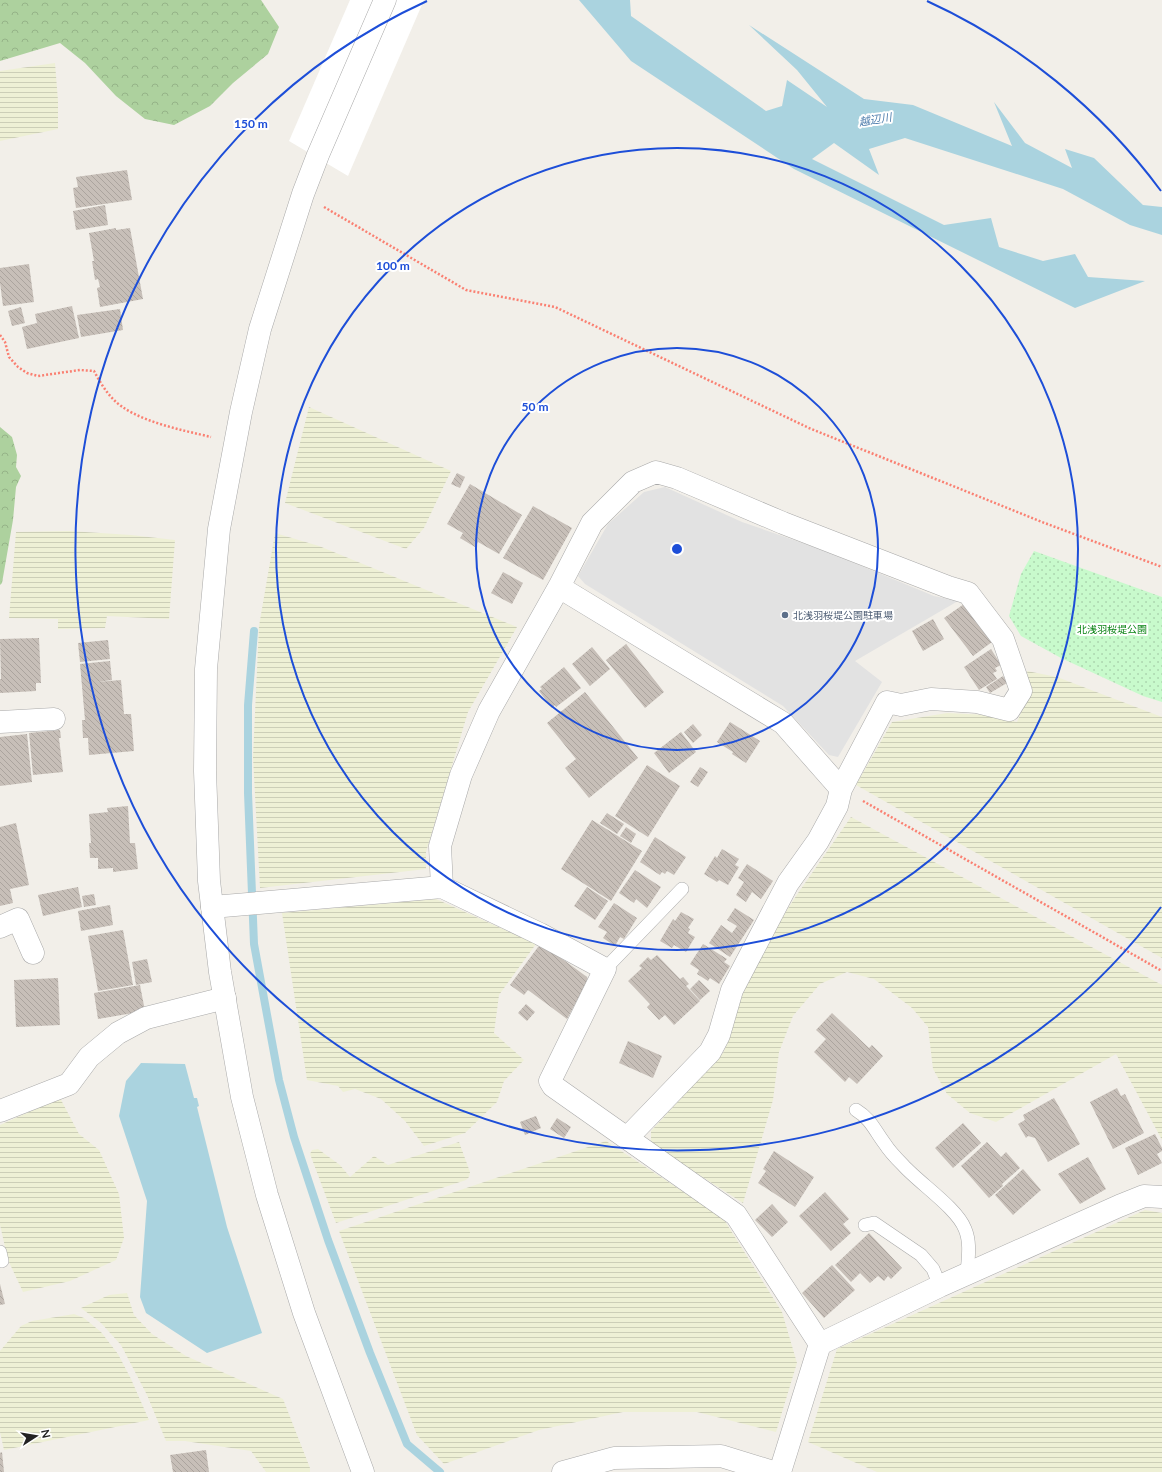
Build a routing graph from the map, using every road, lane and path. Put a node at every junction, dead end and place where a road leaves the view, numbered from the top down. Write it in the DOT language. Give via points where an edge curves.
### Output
graph roads {
  1 [pos="386,0"];
  2 [pos="303,194"];
  3 [pos="0,335"];
  4 [pos="235,442"];
  5 [pos="1162,567"];
  6 [pos="559,587"];
  7 [pos="54,719"];
  8 [pos="0,722"];
  9 [pos="841,789"];
  10 [pos="442,887"];
  11 [pos="682,889"];
  12 [pos="212,907"];
  13 [pos="0,927"];
  14 [pos="33,953"];
  15 [pos="605,969"];
  16 [pos="1162,971"];
  17 [pos="225,998"];
  18 [pos="856,1110"];
  19 [pos="0,1111"];
  20 [pos="627,1138"];
  21 [pos="1162,1197"];
  22 [pos="865,1225"];
  23 [pos="967,1274"];
  24 [pos="940,1286"];
  25 [pos="820,1344"];
  26 [pos="363,1472"];
  27 [pos="563,1472"];
  28 [pos="773,1472"];
  29 [pos="780,1472"];
  1 -- 2 [label="street"];
  2 -- 4 [label="street" via="260,329"];
  2 -- 5 [label="path" via="466,290 555,306 809,428 1042,522"];
  3 -- 4 [label="path" via="9,357 28,373 38,376 94,370 114,400 134,414 164,426"];
  4 -- 12 [label="street" via="219,529 206,669 205,771"];
  6 -- 9 [label="street" via="783,723"];
  6 -- 9 [label="street" via="592,524 633,482 656,472 968,593 1003,639 1021,691 1009,710 977,702 931,699 901,705 887,702"];
  6 -- 10 [label="street" via="489,712 461,775 440,846"];
  7 -- 8 [label="street"];
  9 -- 16 [label="path"];
  9 -- 20 [label="street" via="837,806 818,841 788,883 732,990 719,1035 710,1052"];
  10 -- 12 [label="street"];
  10 -- 15 [label="street" via="540,934"];
  11 -- 15 [label="lane"];
  12 -- 17 [label="street"];
  13 -- 14 [label="street" via="18,919"];
  15 -- 20 [label="street" via="550,1081 553,1086"];
  17 -- 19 [label="street" via="146,1018 118,1032 89,1057 69,1084"];
  17 -- 26 [label="street" via="242,1097 267,1195 304,1313"];
  18 -- 23 [label="lane" via="865,1116 904,1167 955,1214 965,1228 970,1245"];
  20 -- 25 [label="street" via="736,1215"];
  21 -- 23 [label="street" via="1144,1196"];
  22 -- 24 [label="lane" via="874,1223 921,1255 933,1269"];
  23 -- 24 [label="street"];
  24 -- 25 [label="street"];
  25 -- 29 [label="street"];
  27 -- 28 [label="street" via="614,1458 721,1456"];
}
